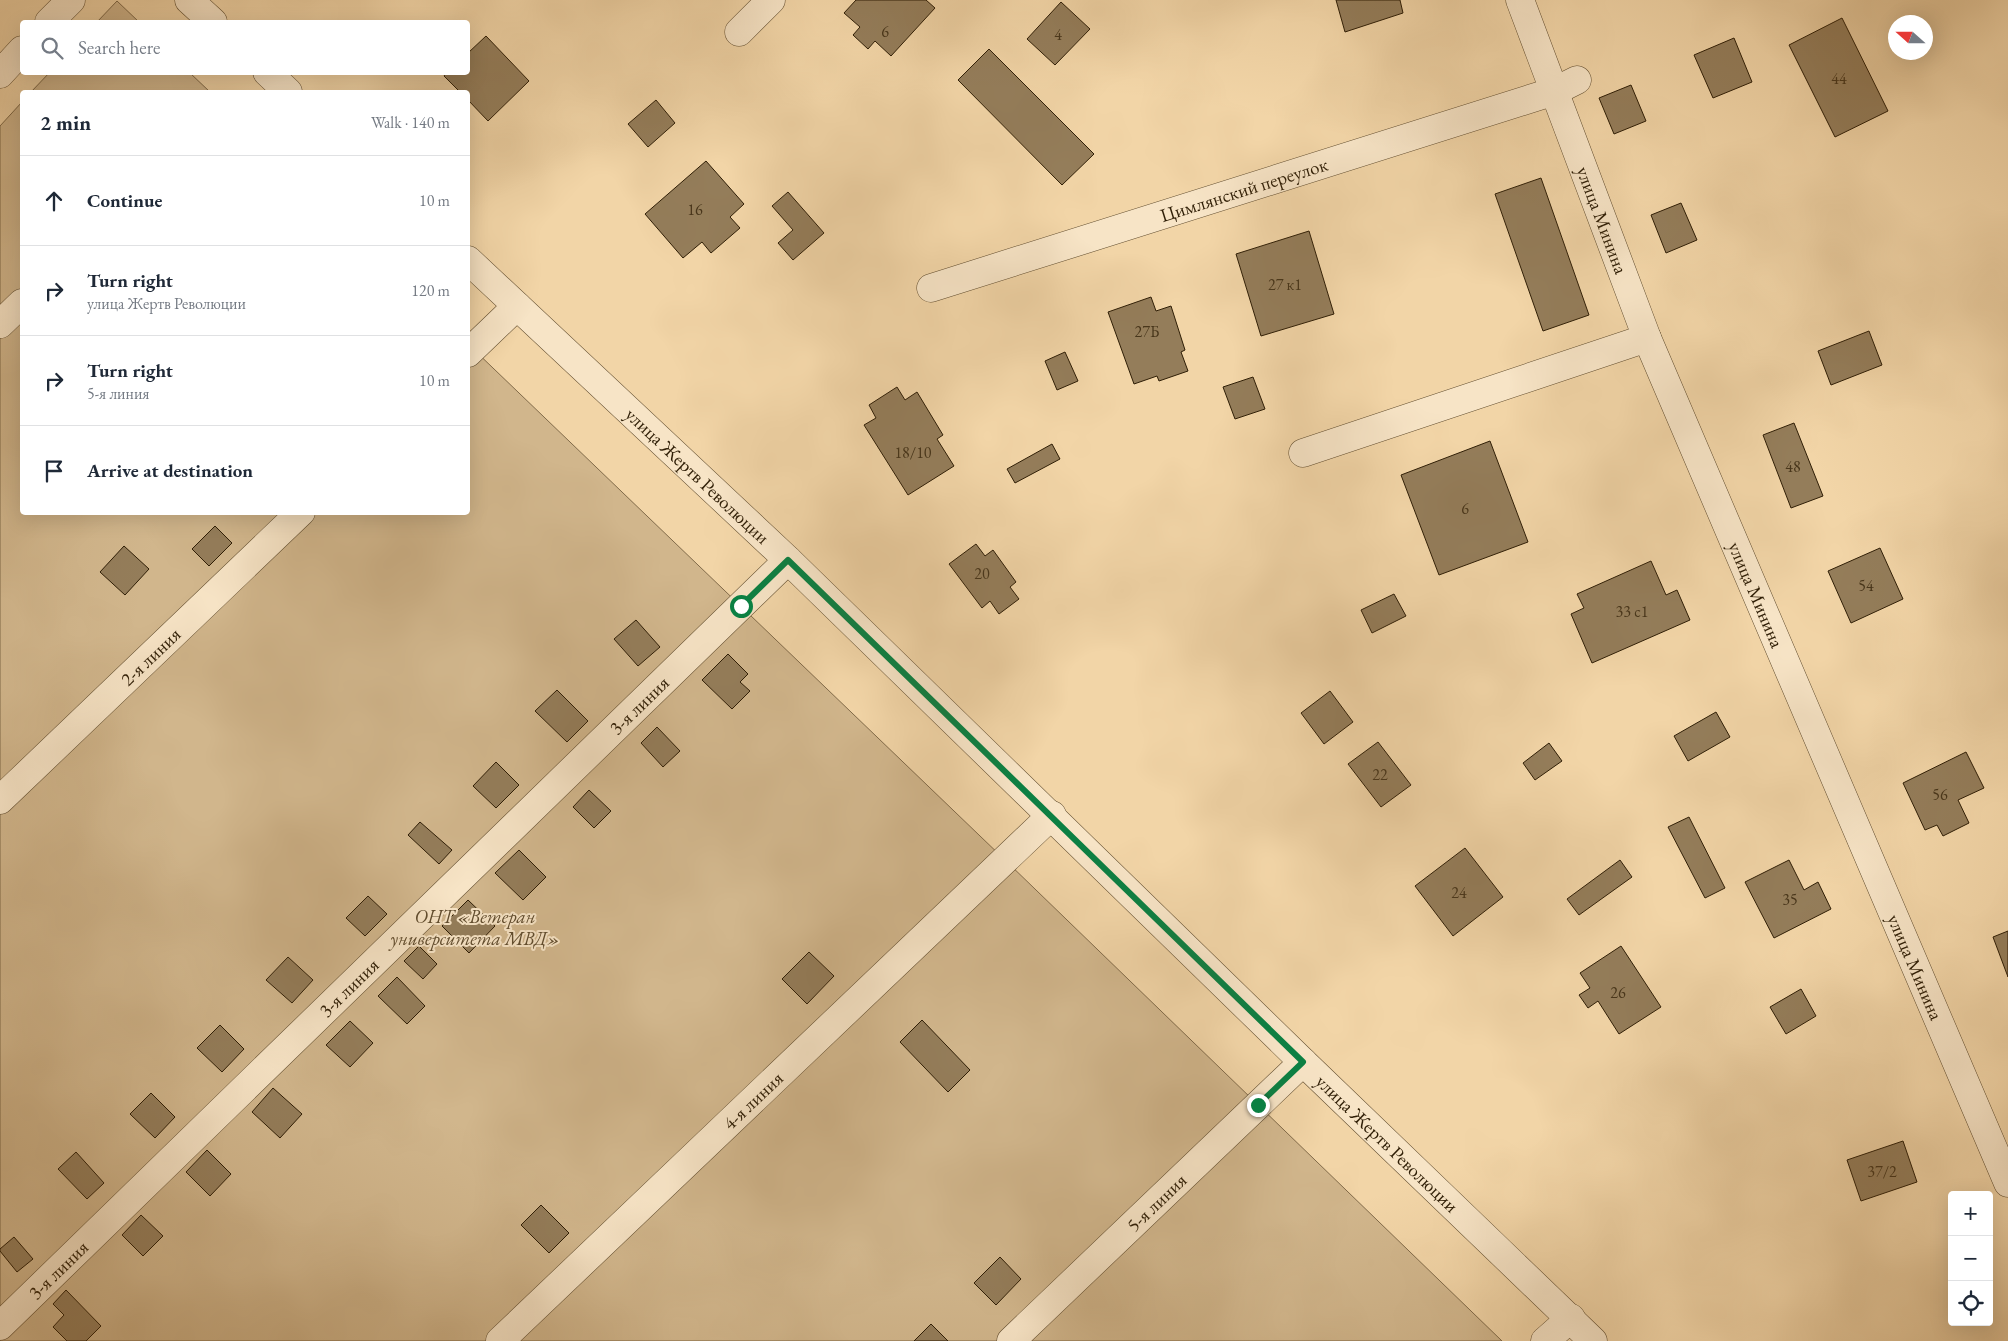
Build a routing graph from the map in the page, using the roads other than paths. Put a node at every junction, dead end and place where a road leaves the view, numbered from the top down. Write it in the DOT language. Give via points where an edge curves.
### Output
graph roads {
  1 [pos="71,0"];
  2 [pos="189,0"];
  3 [pos="771,0"];
  4 [pos="1520,0"];
  5 [pos="51,20"];
  6 [pos="211,20"];
  7 [pos="739,32"];
  8 [pos="20,52"];
  9 [pos="0,74"];
  10 [pos="270,75"];
  11 [pos="1566,86"];
  12 [pos="286,90"];
  13 [pos="470,262"];
  14 [pos="930,288"];
  15 [pos="20,305"];
  16 [pos="517,306"];
  17 [pos="0,324"];
  18 [pos="1647,338"];
  19 [pos="470,351"];
  20 [pos="1303,453"];
  21 [pos="298,515"];
  22 [pos="788,560"];
  23 [pos="0,800"];
  24 [pos="1052,815"];
  25 [pos="1303,1062"];
  26 [pos="2008,1183"];
  27 [pos="1571,1318"];
  28 [pos="0,1326"];
  29 [pos="500,1341"];
  30 [pos="1011,1341"];
  31 [pos="1545,1341"];
  32 [pos="1593,1341"];
  1 -- 5 [label="street"];
  2 -- 6 [label="street"];
  3 -- 7 [label="street"];
  4 -- 11 [label="street, улица Минина"];
  8 -- 9 [label="street"];
  10 -- 12 [label="street"];
  11 -- 14 [label="street, Цимлянский переулок"];
  11 -- 18 [label="street, улица Минина"];
  13 -- 16 [label="street, улица Жертв Революции"];
  15 -- 17 [label="street"];
  16 -- 19 [label="street"];
  16 -- 22 [label="street, улица Жертв Революции"];
  18 -- 20 [label="street"];
  18 -- 26 [label="street, улица Минина"];
  21 -- 23 [label="street, 2-я линия"];
  22 -- 24 [label="street, улица Жертв Революции"];
  22 -- 28 [label="street, 3-я линия"];
  24 -- 25 [label="street, улица Жертв Революции"];
  24 -- 29 [label="street, 4-я линия"];
  25 -- 27 [label="street, улица Жертв Революции"];
  25 -- 30 [label="street, 5-я линия"];
  27 -- 31 [label="street"];
  27 -- 32 [label="street, улица Жертв Революции"];
}
